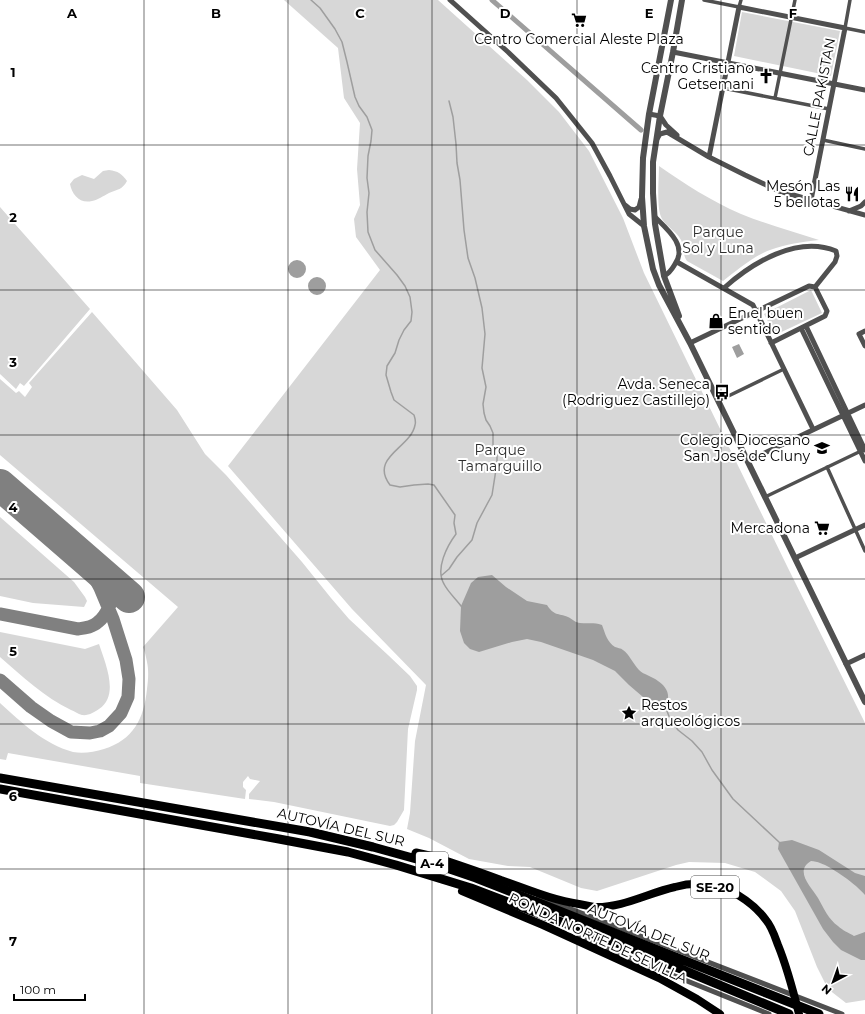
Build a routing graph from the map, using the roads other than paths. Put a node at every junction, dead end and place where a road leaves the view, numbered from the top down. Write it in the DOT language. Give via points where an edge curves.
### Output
graph roads {
  1 [pos="450,0"];
  2 [pos="671,0"];
  3 [pos="682,0"];
  4 [pos="704,0"];
  5 [pos="741,0"];
  6 [pos="795,0"];
  7 [pos="850,0"];
  8 [pos="739,7"];
  9 [pos="792,17"];
  10 [pos="845,28"];
  11 [pos="865,32"];
  12 [pos="673,52"];
  13 [pos="728,63"];
  14 [pos="780,73"];
  15 [pos="834,84"];
  16 [pos="723,88"];
  17 [pos="865,90"];
  18 [pos="775,98"];
  19 [pos="829,109"];
  20 [pos="649,114"];
  21 [pos="660,116"];
  22 [pos="656,140"];
  23 [pos="823,140"];
  24 [pos="695,148"];
  25 [pos="865,148"];
  26 [pos="710,157"];
  27 [pos="642,197"];
  28 [pos="811,200"];
  29 [pos="865,202"];
  30 [pos="624,205"];
  31 [pos="849,211"];
  32 [pos="865,215"];
  33 [pos="655,217"];
  34 [pos="644,226"];
  35 [pos="677,262"];
  36 [pos="664,276"];
  37 [pos="816,287"];
  38 [pos="724,288"];
  39 [pos="756,311"];
  40 [pos="803,327"];
  41 [pos="865,331"];
  42 [pos="686,336"];
  43 [pos="690,343"];
  44 [pos="771,343"];
  45 [pos="865,346"];
  46 [pos="784,369"];
  47 [pos="718,401"];
  48 [pos="865,405"];
  49 [pos="845,414"];
  50 [pos="813,429"];
  51 [pos="863,451"];
  52 [pos="748,461"];
  53 [pos="865,461"];
  54 [pos="827,467"];
  55 [pos="765,497"];
  56 [pos="865,526"];
  57 [pos="855,530"];
  58 [pos="865,551"];
  59 [pos="795,558"];
  60 [pos="865,655"];
  61 [pos="846,664"];
  62 [pos="865,702"];
  63 [pos="0,777"];
  64 [pos="0,789"];
  65 [pos="310,832"];
  66 [pos="438,858"];
  67 [pos="396,865"];
  68 [pos="476,878"];
  69 [pos="462,891"];
  70 [pos="720,1014"];
  71 [pos="769,1014"];
  72 [pos="789,1014"];
  73 [pos="799,1014"];
  74 [pos="819,1014"];
  75 [pos="842,1014"];
  1 -- 30 [label="street" via="556,98 592,143"];
  2 -- 20 [label="street"];
  3 -- 12 [label="street"];
  4 -- 8 [label="street"];
  5 -- 8 [label="street"];
  6 -- 9 [label="street"];
  7 -- 10 [label="street, CALLE PAKISTAN"];
  8 -- 9 [label="street"];
  8 -- 13 [label="street"];
  9 -- 10 [label="street"];
  9 -- 14 [label="street"];
  10 -- 11 [label="street"];
  10 -- 15 [label="street, CALLE PAKISTAN"];
  12 -- 13 [label="street"];
  12 -- 21 [label="street"];
  13 -- 14 [label="street"];
  13 -- 16 [label="street"];
  14 -- 15 [label="street"];
  14 -- 18 [label="street"];
  15 -- 17 [label="street"];
  15 -- 19 [label="street, CALLE PAKISTAN"];
  16 -- 18 [label="street"];
  16 -- 26 [label="street"];
  18 -- 19 [label="street"];
  19 -- 23 [label="street, CALLE PAKISTAN"];
  20 -- 21 [label="street"];
  20 -- 27 [label="street" via="643,158"];
  21 -- 22 [label="street"];
  21 -- 24 [label="street" via="666,125"];
  22 -- 24 [label="street" via="660,134 667,132"];
  22 -- 33 [label="street" via="653,162"];
  23 -- 25 [label="street"];
  23 -- 28 [label="street, CALLE PAKISTAN"];
  24 -- 26 [label="street"];
  26 -- 28 [label="street" via="779,190"];
  27 -- 30 [label="street" via="635,210"];
  27 -- 34 [label="street"];
  28 -- 31 [label="street"];
  29 -- 31 [label="street"];
  30 -- 34 [label="street"];
  31 -- 32 [label="street"];
  33 -- 35 [label="street" via="678,244"];
  33 -- 36 [label="street"];
  34 -- 42 [label="street" via="659,285"];
  35 -- 36 [label="street"];
  35 -- 38 [label="street"];
  36 -- 42 [label="street"];
  37 -- 38 [label="street" via="835,262 836,251 830,248 809,246 780,252 746,270"];
  37 -- 39 [label="street" via="809,286"];
  37 -- 40 [label="street" via="827,311 825,316"];
  38 -- 39 [label="street" via="753,304"];
  39 -- 43 [label="street"];
  39 -- 44 [label="street"];
  40 -- 44 [label="street"];
  40 -- 49 [label="street"];
  41 -- 45 [label="street" via="859,334"];
  42 -- 43 [label="street"];
  43 -- 47 [label="street"];
  44 -- 46 [label="street"];
  46 -- 47 [label="street"];
  46 -- 50 [label="street"];
  47 -- 52 [label="street"];
  48 -- 49 [label="street"];
  49 -- 50 [label="street"];
  49 -- 51 [label="street"];
  50 -- 52 [label="street"];
  51 -- 53 [label="street"];
  51 -- 54 [label="street"];
  52 -- 55 [label="street"];
  54 -- 55 [label="street"];
  54 -- 57 [label="street"];
  55 -- 59 [label="street"];
  56 -- 57 [label="street"];
  57 -- 58 [label="street"];
  57 -- 59 [label="street"];
  59 -- 61 [label="street"];
  60 -- 61 [label="street"];
  61 -- 62 [label="street"];
  63 -- 65 [label="highway, AUTOVÍA DEL SUR / A-4"];
  64 -- 67 [label="highway, AUTOVÍA DEL SUR / A-4" via="278,838"];
  65 -- 66 [label="highway" via="373,842"];
  65 -- 68 [label="highway, AUTOVÍA DEL SUR / A-4" via="438,865"];
  66 -- 73 [label="highway, RONDA NORTE DE SEVILLA / SE-20" via="544,896 594,907 632,901 676,886 699,884 720,887 738,895 755,907 767,920 790,978"];
  67 -- 69 [label="highway" via="408,873"];
  67 -- 72 [label="highway, AUTOVÍA DEL SUR / A-4" via="471,888 596,935"];
  68 -- 74 [label="highway, AUTOVÍA DEL SUR / A-4"];
  68 -- 75 [label="street" via="570,909"];
  69 -- 70 [label="highway, RONDA NORTE DE SEVILLA" via="659,978"];
  69 -- 71 [label="street"];
}
